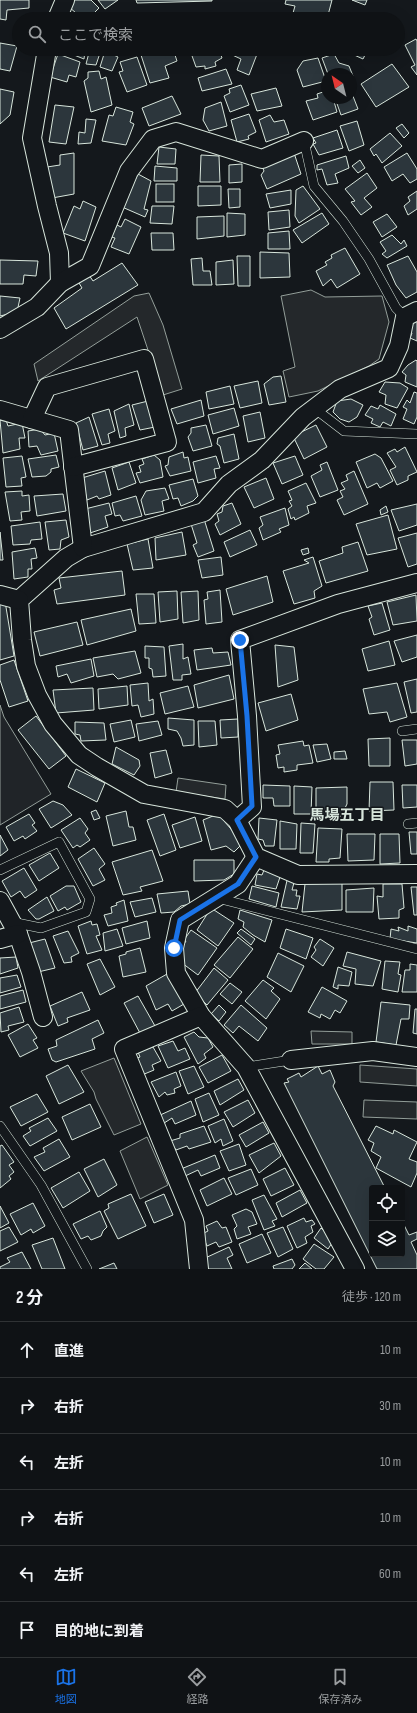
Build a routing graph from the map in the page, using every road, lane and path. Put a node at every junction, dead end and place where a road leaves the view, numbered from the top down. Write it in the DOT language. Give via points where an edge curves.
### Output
graph roads {
  1 [pos="65,0"];
  2 [pos="60,12"];
  3 [pos="46,56"];
  4 [pos="304,141"];
  5 [pos="60,283"];
  6 [pos="411,314"];
  7 [pos="0,329"];
  8 [pos="314,408"];
  9 [pos="0,410"];
  10 [pos="32,419"];
  11 [pos="417,434"];
  12 [pos="73,467"];
  13 [pos="83,548"];
  14 [pos="417,582"];
  15 [pos="0,595"];
  16 [pos="19,600"];
  17 [pos="417,730"];
  18 [pos="402,731"];
  19 [pos="237,820"];
  20 [pos="256,857"];
  21 [pos="0,870"];
  22 [pos="417,874"];
  23 [pos="216,898"];
  24 [pos="0,900"];
  25 [pos="15,928"];
  26 [pos="0,939"];
  27 [pos="417,949"];
  28 [pos="201,1016"];
  29 [pos="43,1018"];
  30 [pos="417,1057"];
  31 [pos="291,1060"];
  32 [pos="246,1067"];
  33 [pos="0,1126"];
  34 [pos="349,1266"];
  35 [pos="86,1269"];
  36 [pos="199,1269"];
  1 -- 2 [label="street"];
  3 -- 5 [label="street" via="32,138 60,254"];
  4 -- 5 [label="street" via="262,159 176,132 153,139 130,171 90,266"];
  4 -- 6 [label="lane" via="314,186 343,221 369,259 396,308"];
  5 -- 7 [label="street" via="37,307"];
  6 -- 8 [label="street" via="389,368 340,389"];
  8 -- 11 [label="lane" via="344,431"];
  8 -- 13 [label="street" via="302,417 262,460 229,484 204,512"];
  9 -- 10 [label="street"];
  10 -- 12 [label="street" via="69,430"];
  10 -- 12 [label="street" via="47,387 144,358 167,442"];
  12 -- 13 [label="street"];
  13 -- 16 [label="street" via="66,558"];
  14 -- 19 [label="street" via="338,604 240,640 252,806"];
  15 -- 16 [label="street"];
  16 -- 19 [label="street" via="26,666 37,695 53,724 79,755 144,794 225,809"];
  17 -- 18 [label="lane"];
  19 -- 20 [label="street"];
  20 -- 22 [label="street" via="298,875"];
  20 -- 23 [label="street" via="238,884"];
  21 -- 25 [label="lane" via="59,842 90,899 86,912 41,928"];
  23 -- 27 [label="lane"];
  23 -- 28 [label="street" via="180,920 174,948 176,974"];
  24 -- 25 [label="street"];
  25 -- 26 [label="street"];
  25 -- 29 [label="street" via="31,972"];
  28 -- 32 [label="street"];
  28 -- 36 [label="street" via="124,1049 194,1220"];
  30 -- 31 [label="street" via="373,1051"];
  31 -- 32 [label="lane"];
  32 -- 34 [label="street"];
  33 -- 35 [label="lane" via="41,1185"];
}
